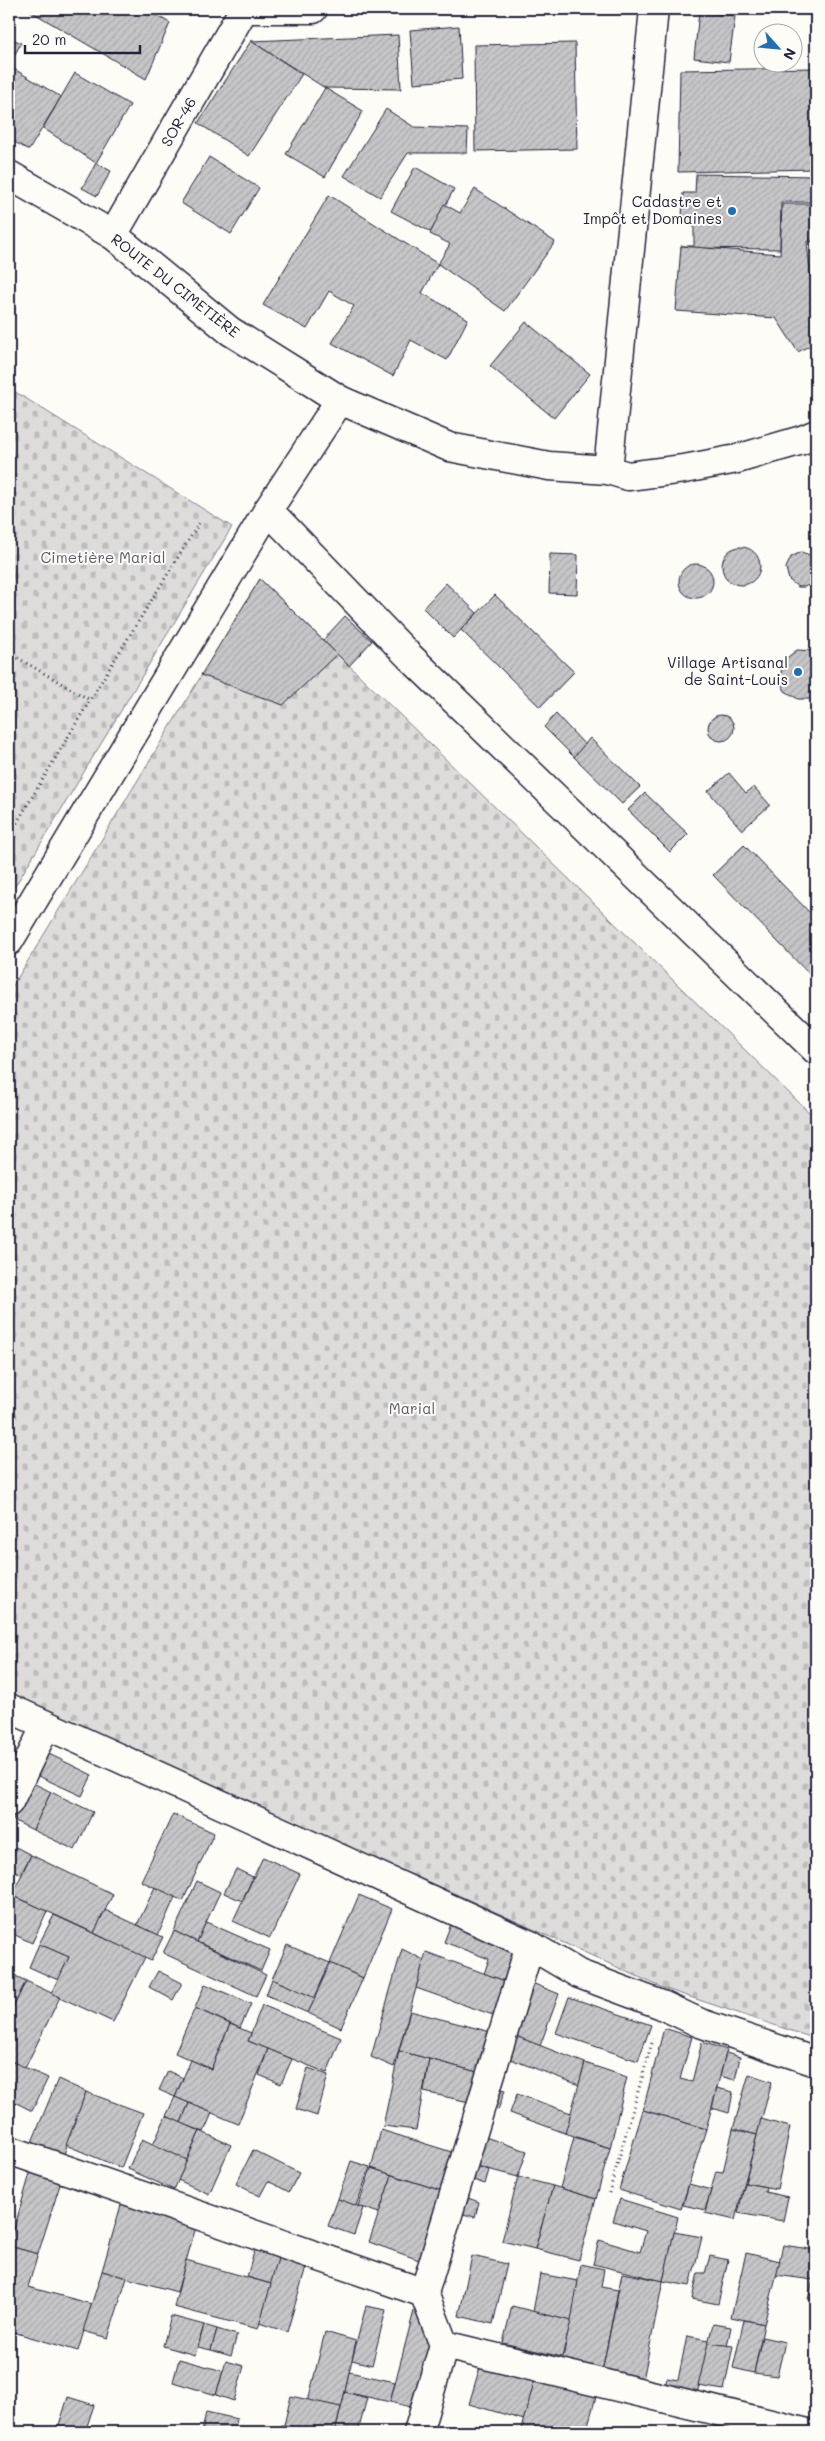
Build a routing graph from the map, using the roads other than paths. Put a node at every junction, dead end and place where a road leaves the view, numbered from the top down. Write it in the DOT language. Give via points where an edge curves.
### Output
graph roads {
  1 [pos="244,9"];
  2 [pos="313,9"];
  3 [pos="654,9"];
  4 [pos="9,175"];
  5 [pos="113,235"];
  6 [pos="340,400"];
  7 [pos="816,434"];
  8 [pos="608,470"];
  9 [pos="268,510"];
  10 [pos="9,941"];
  11 [pos="816,1050"];
  12 [pos="9,1708"];
  13 [pos="46,1725"];
  14 [pos="9,1802"];
  15 [pos="530,1944"];
  16 [pos="816,2062"];
  17 [pos="9,2150"];
  18 [pos="424,2293"];
  19 [pos="444,2345"];
  20 [pos="418,2432"];
  21 [pos="804,2432"];
  1 -- 2 [label="main road"];
  1 -- 5 [label="main road, SOR-46"];
  3 -- 8 [label="main road"];
  4 -- 5 [label="main road, ROUTE DU CIMETIÈRE"];
  5 -- 6 [label="main road, ROUTE DU CIMETIÈRE" via="230,331"];
  6 -- 8 [label="main road, ROUTE DU CIMETIÈRE" via="449,447 549,466"];
  6 -- 9 [label="main road"];
  7 -- 8 [label="main road, ROUTE DU CIMETIÈRE" via="738,459 684,469 628,476"];
  9 -- 10 [label="main road"];
  9 -- 11 [label="main road" via="409,656"];
  12 -- 13 [label="main road"];
  13 -- 14 [label="main road"];
  13 -- 15 [label="main road"];
  15 -- 16 [label="main road" via="579,1974 700,2023"];
  15 -- 18 [label="main road"];
  17 -- 18 [label="main road"];
  18 -- 19 [label="main road"];
  19 -- 20 [label="main road"];
  19 -- 21 [label="main road"];
}
